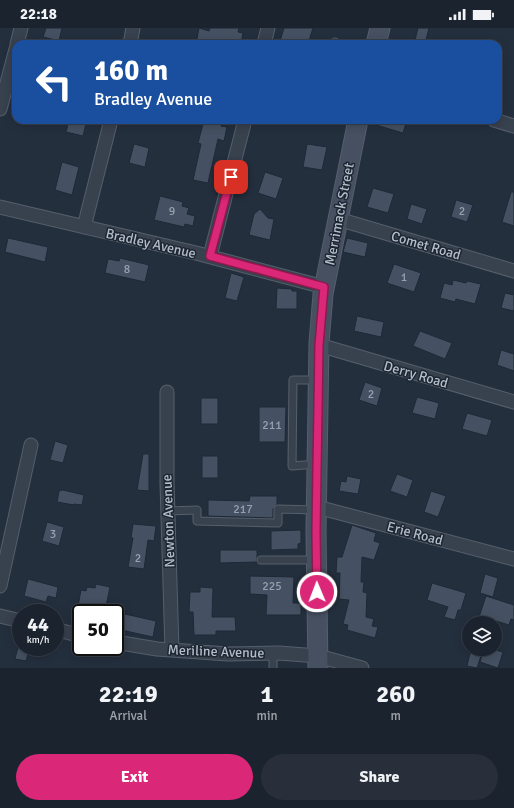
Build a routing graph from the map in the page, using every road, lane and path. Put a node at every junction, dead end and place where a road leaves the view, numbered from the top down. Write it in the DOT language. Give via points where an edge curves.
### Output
graph roads {
  1 [pos="22,28"];
  2 [pos="134,28"];
  3 [pos="268,28"];
  4 [pos="380,28"];
  5 [pos="18,40"];
  6 [pos="131,40"];
  7 [pos="265,40"];
  8 [pos="377,40"];
  9 [pos="12,63"];
  10 [pos="0,109"];
  11 [pos="502,122"];
  12 [pos="110,124"];
  13 [pos="244,124"];
  14 [pos="357,124"];
  15 [pos="514,126"];
  16 [pos="0,207"];
  17 [pos="338,219"];
  18 [pos="84,227"];
  19 [pos="210,256"];
  20 [pos="514,271"];
  21 [pos="324,287"];
  22 [pos="319,345"];
  23 [pos="318,380"];
  24 [pos="167,392"];
  25 [pos="514,402"];
  26 [pos="31,445"];
  27 [pos="317,464"];
  28 [pos="317,508"];
  29 [pos="168,511"];
  30 [pos="514,559"];
  31 [pos="261,560"];
  32 [pos="317,560"];
  33 [pos="0,586"];
  34 [pos="0,616"];
  35 [pos="12,619"];
  36 [pos="124,644"];
  37 [pos="172,650"];
  38 [pos="273,653"];
  39 [pos="318,662"];
  40 [pos="273,668"];
  41 [pos="362,668"];
  1 -- 5 [label="street"];
  2 -- 6 [label="street"];
  3 -- 7 [label="street"];
  4 -- 8 [label="main road"];
  9 -- 10 [label="street"];
  11 -- 15 [label="street"];
  12 -- 18 [label="street"];
  13 -- 19 [label="street"];
  14 -- 17 [label="main road, Merrimack Street"];
  16 -- 18 [label="street, Bradley Avenue"];
  17 -- 20 [label="street, Comet Road"];
  17 -- 21 [label="main road, Merrimack Street"];
  18 -- 19 [label="street, Bradley Avenue"];
  19 -- 21 [label="street, Bradley Avenue"];
  21 -- 22 [label="main road, Merrimack Street"];
  22 -- 23 [label="main road, Merrimack Street"];
  22 -- 25 [label="street, Derry Road"];
  23 -- 27 [label="main road, Merrimack Street"];
  23 -- 27 [label="lane" via="293,380 292,466"];
  24 -- 29 [label="street, Newton Avenue"];
  26 -- 33 [label="street"];
  27 -- 28 [label="main road, Merrimack Street"];
  28 -- 29 [label="lane" via="278,509 278,522 197,521 197,510"];
  28 -- 30 [label="street, Erie Road"];
  28 -- 32 [label="main road, Merrimack Street"];
  29 -- 37 [label="street, Newton Avenue"];
  31 -- 32 [label="lane"];
  32 -- 39 [label="main road, Merrimack Street"];
  34 -- 35 [label="street"];
  36 -- 37 [label="street, Meriline Avenue"];
  37 -- 38 [label="street, Meriline Avenue" via="228,654"];
  38 -- 39 [label="street, Meriline Avenue"];
  38 -- 40 [label="lane"];
  39 -- 41 [label="street, Meriline Avenue"];
}
